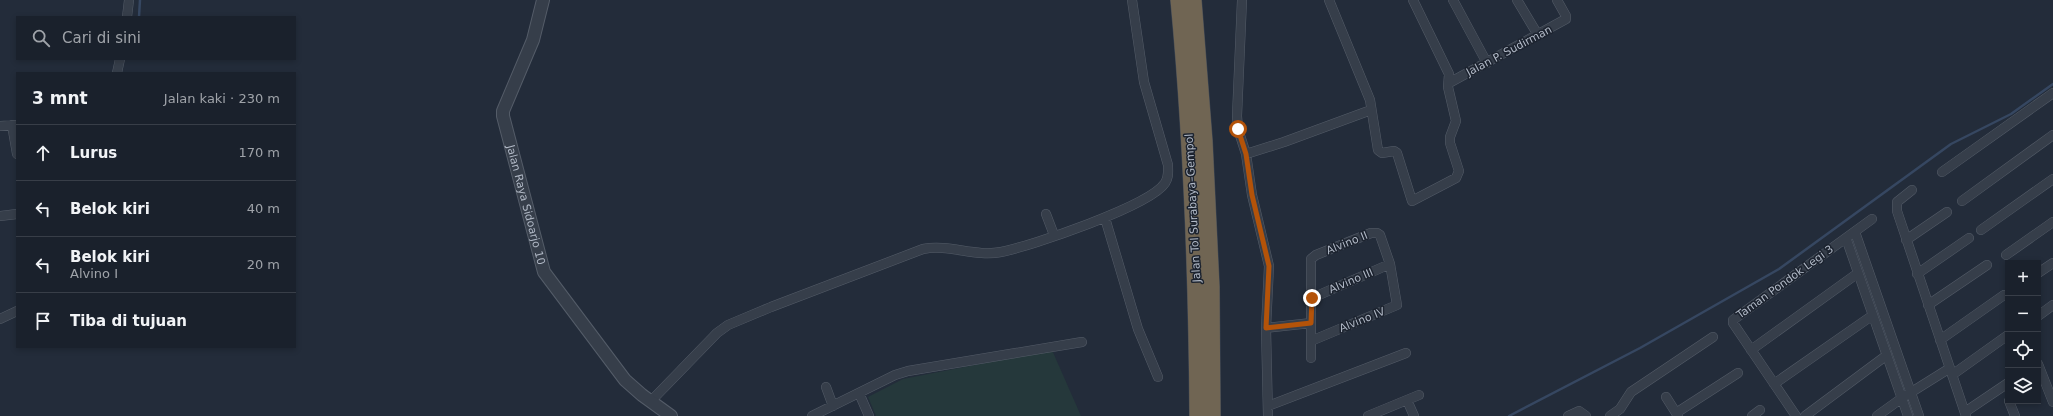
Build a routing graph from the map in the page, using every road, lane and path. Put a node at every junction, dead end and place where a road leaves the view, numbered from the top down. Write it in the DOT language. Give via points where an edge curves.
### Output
graph roads {
  1 [pos="129,0"];
  2 [pos="543,0"];
  3 [pos="1132,0"];
  4 [pos="1179,0"];
  5 [pos="1193,0"];
  6 [pos="1242,0"];
  7 [pos="1329,0"];
  8 [pos="1413,0"];
  9 [pos="1453,0"];
  10 [pos="1517,0"];
  11 [pos="1557,0"];
  12 [pos="127,16"];
  13 [pos="1538,35"];
  14 [pos="120,60"];
  15 [pos="1487,63"];
  16 [pos="117,72"];
  17 [pos="1449,83"];
  18 [pos="2053,93"];
  19 [pos="1371,110"];
  20 [pos="14,125"];
  21 [pos="0,126"];
  22 [pos="2053,135"];
  23 [pos="16,144"];
  24 [pos="1246,154"];
  25 [pos="1942,172"];
  26 [pos="2053,179"];
  27 [pos="1912,190"];
  28 [pos="1962,201"];
  29 [pos="1947,212"];
  30 [pos="16,214"];
  31 [pos="1046,214"];
  32 [pos="0,216"];
  33 [pos="1105,218"];
  34 [pos="1872,219"];
  35 [pos="2053,222"];
  36 [pos="1981,230"];
  37 [pos="1855,232"];
  38 [pos="1054,235"];
  39 [pos="1846,238"];
  40 [pos="1969,238"];
  41 [pos="1906,240"];
  42 [pos="2006,255"];
  43 [pos="2053,263"];
  44 [pos="1390,264"];
  45 [pos="1987,265"];
  46 [pos="2041,271"];
  47 [pos="1858,273"];
  48 [pos="1918,274"];
  49 [pos="2004,295"];
  50 [pos="1312,298"];
  51 [pos="1928,305"];
  52 [pos="2053,305"];
  53 [pos="16,311"];
  54 [pos="2041,314"];
  55 [pos="1873,315"];
  56 [pos="0,319"];
  57 [pos="1311,323"];
  58 [pos="1266,328"];
  59 [pos="1713,337"];
  60 [pos="2005,337"];
  61 [pos="1940,340"];
  62 [pos="1311,341"];
  63 [pos="1082,342"];
  64 [pos="1751,350"];
  65 [pos="1406,353"];
  66 [pos="1887,356"];
  67 [pos="1311,358"];
  68 [pos="2040,368"];
  69 [pos="1951,372"];
  70 [pos="1738,373"];
  71 [pos="1158,377"];
  72 [pos="1774,384"];
  73 [pos="2005,386"];
  74 [pos="826,387"];
  75 [pos="1911,392"];
  76 [pos="859,394"];
  77 [pos="1419,395"];
  78 [pos="1666,397"];
  79 [pos="1902,398"];
  80 [pos="1407,400"];
  81 [pos="651,401"];
  82 [pos="2053,402"];
  83 [pos="2010,404"];
  84 [pos="834,406"];
  85 [pos="1268,406"];
  86 [pos="1760,410"];
  87 [pos="1623,412"];
  88 [pos="1677,414"];
  89 [pos="1966,414"];
  90 [pos="671,416"];
  91 [pos="812,416"];
  92 [pos="870,416"];
  93 [pos="1198,416"];
  94 [pos="1212,416"];
  95 [pos="1268,416"];
  96 [pos="1368,416"];
  97 [pos="1414,416"];
  98 [pos="1568,416"];
  99 [pos="1586,416"];
  100 [pos="1610,416"];
  101 [pos="1752,416"];
  102 [pos="1796,416"];
  103 [pos="1806,416"];
  104 [pos="1877,416"];
  105 [pos="1908,416"];
  106 [pos="1919,416"];
  107 [pos="2015,416"];
  1 -- 12 [label="street"];
  2 -- 81 [label="street, Jalan Raya Sidoarjo 10" via="533,40 503,111 528,213 544,272 625,380"];
  3 -- 33 [label="street" via="1141,63 1168,165 1168,177 1165,184 1137,204"];
  4 -- 93 [label="highway, Jalan Tol Surabaya–Gempol" via="1193,187 1198,319"];
  5 -- 94 [label="highway, Jalan Tol Surabaya–Gempol" via="1206,164 1211,287"];
  6 -- 24 [label="street" via="1236,98 1238,129"];
  7 -- 19 [label="street" via="1368,93"];
  8 -- 17 [label="street" via="1450,74"];
  9 -- 15 [label="street"];
  10 -- 13 [label="street"];
  11 -- 13 [label="street, Jalan P. Sudirman" via="1566,20"];
  13 -- 15 [label="street, Jalan P. Sudirman"];
  14 -- 16 [label="street"];
  15 -- 17 [label="street, Jalan P. Sudirman"];
  17 -- 19 [label="street" via="1456,121 1450,143 1458,174 1456,178 1415,200 1410,200 1397,153 1379,151"];
  18 -- 25 [label="street"];
  19 -- 24 [label="street"];
  20 -- 21 [label="street"];
  20 -- 23 [label="street"];
  22 -- 28 [label="street"];
  24 -- 58 [label="street" via="1252,195 1269,266"];
  26 -- 36 [label="street"];
  27 -- 41 [label="street" via="1896,205"];
  29 -- 41 [label="street"];
  30 -- 32 [label="street"];
  31 -- 38 [label="street"];
  33 -- 38 [label="street"];
  33 -- 71 [label="street" via="1138,329"];
  34 -- 37 [label="street, Taman Pondok Legi 3"];
  35 -- 42 [label="street"];
  37 -- 39 [label="street, Taman Pondok Legi 3"];
  37 -- 75 [label="street"];
  38 -- 81 [label="street" via="1001,252 972,252 939,247 923,249 771,307 728,325 717,333"];
  39 -- 47 [label="street, Taman Pondok Legi 3"];
  39 -- 64 [label="street, Taman Pondok Legi 3" via="1735,318 1733,323"];
  40 -- 48 [label="street"];
  41 -- 48 [label="street"];
  43 -- 46 [label="street"];
  44 -- 50 [label="street, Alvino III"];
  44 -- 50 [label="street, Alvino II" via="1380,235 1375,232 1316,255 1310,262"];
  44 -- 62 [label="street, Alvino IV" via="1397,305"];
  45 -- 51 [label="street"];
  47 -- 55 [label="street, Taman Pondok Legi 3"];
  47 -- 64 [label="street"];
  48 -- 51 [label="street"];
  49 -- 61 [label="street"];
  50 -- 57 [label="street"];
  51 -- 61 [label="street"];
  52 -- 54 [label="street"];
  53 -- 56 [label="street"];
  55 -- 66 [label="street, Taman Pondok Legi 3"];
  55 -- 72 [label="street"];
  57 -- 58 [label="street"];
  57 -- 62 [label="street"];
  58 -- 85 [label="street"];
  59 -- 87 [label="street" via="1631,392"];
  60 -- 69 [label="street"];
  61 -- 69 [label="street"];
  62 -- 67 [label="street"];
  63 -- 76 [label="street" via="908,371"];
  64 -- 72 [label="street, Taman Pondok Legi 3"];
  65 -- 85 [label="street"];
  66 -- 79 [label="street, Taman Pondok Legi 3"];
  66 -- 103 [label="street"];
  68 -- 82 [label="street"];
  69 -- 75 [label="street"];
  69 -- 89 [label="street"];
  70 -- 88 [label="street"];
  72 -- 102 [label="street, Taman Pondok Legi 3"];
  73 -- 89 [label="street"];
  74 -- 84 [label="street"];
  75 -- 79 [label="street"];
  75 -- 106 [label="street"];
  76 -- 84 [label="street"];
  76 -- 92 [label="street"];
  77 -- 80 [label="street"];
  78 -- 88 [label="street"];
  79 -- 104 [label="street"];
  79 -- 105 [label="street, Taman Pondok Legi 3"];
  80 -- 96 [label="street"];
  80 -- 97 [label="street"];
  81 -- 90 [label="street, Jalan Raya Sidoarjo 10"];
  83 -- 107 [label="street"];
  84 -- 91 [label="street"];
  85 -- 95 [label="street"];
  86 -- 101 [label="street"];
  87 -- 100 [label="street"];
  98 -- 99 [label="street" via="1579,411"];
}
